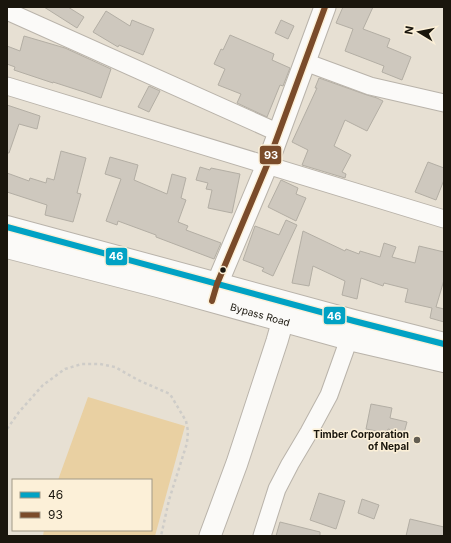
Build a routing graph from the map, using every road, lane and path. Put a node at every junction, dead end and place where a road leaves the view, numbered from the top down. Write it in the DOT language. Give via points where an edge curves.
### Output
graph roads {
  1 [pos="325,7"];
  2 [pos="7,11"];
  3 [pos="305,62"];
  4 [pos="7,86"];
  5 [pos="444,103"];
  6 [pos="279,133"];
  7 [pos="267,164"];
  8 [pos="444,219"];
  9 [pos="7,227"];
  10 [pos="7,247"];
  11 [pos="214,292"];
  12 [pos="287,312"];
  13 [pos="349,338"];
  14 [pos="444,344"];
  15 [pos="444,362"];
  16 [pos="7,429"];
  17 [pos="161,536"];
  18 [pos="210,536"];
  19 [pos="262,536"];
  1 -- 3 [label="street"];
  2 -- 6 [label="street"];
  3 -- 5 [label="street" via="370,86"];
  3 -- 6 [label="street"];
  4 -- 7 [label="street"];
  6 -- 7 [label="street"];
  7 -- 8 [label="street"];
  7 -- 11 [label="street"];
  9 -- 11 [label="highway, Bypass Road"];
  10 -- 11 [label="highway, Bypass Road"];
  11 -- 12 [label="highway, Bypass Road"];
  12 -- 13 [label="highway, Bypass Road"];
  12 -- 14 [label="highway, Bypass Road" via="354,321"];
  12 -- 18 [label="street"];
  13 -- 15 [label="highway, Bypass Road"];
  13 -- 19 [label="street" via="329,394 277,489"];
  16 -- 17 [label="path" via="43,385 65,369 82,364 115,367 170,394 186,421 188,437"];
}
